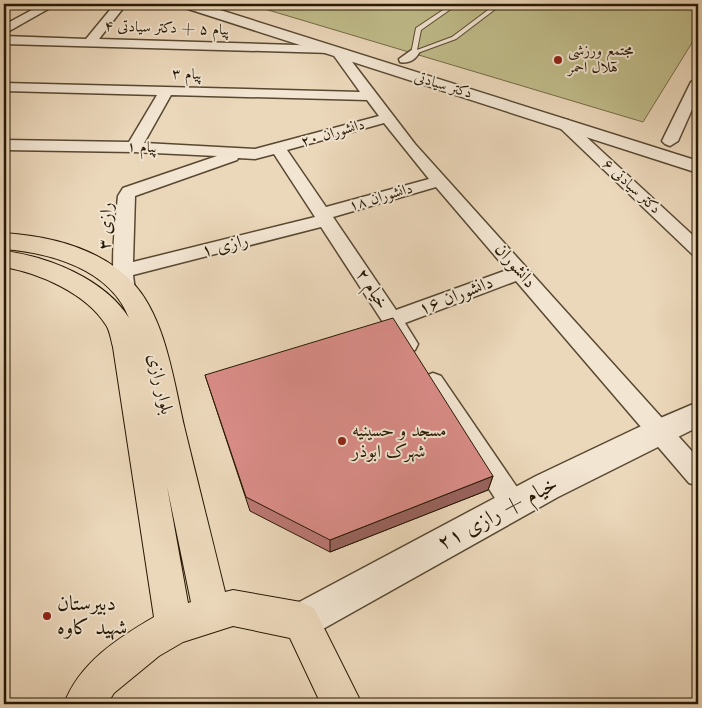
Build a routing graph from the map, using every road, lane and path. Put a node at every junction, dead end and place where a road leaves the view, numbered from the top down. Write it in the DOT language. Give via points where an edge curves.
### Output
graph roads {
  1 [pos="24,4"];
  2 [pos="51,4"];
  3 [pos="187,4"];
  4 [pos="455,4"];
  5 [pos="499,4"];
  6 [pos="118,7"];
  7 [pos="227,8"];
  8 [pos="37,11"];
  9 [pos="4,30"];
  10 [pos="4,40"];
  11 [pos="89,43"];
  12 [pos="333,51"];
  13 [pos="409,56"];
  14 [pos="698,82"];
  15 [pos="4,86"];
  16 [pos="166,91"];
  17 [pos="370,96"];
  18 [pos="387,118"];
  19 [pos="563,123"];
  20 [pos="670,141"];
  21 [pos="4,145"];
  22 [pos="134,147"];
  23 [pos="689,147"];
  24 [pos="279,150"];
  25 [pos="241,154"];
  26 [pos="698,167"];
  27 [pos="440,181"];
  28 [pos="324,217"];
  29 [pos="4,241"];
  30 [pos="698,250"];
  31 [pos="4,259"];
  32 [pos="520,272"];
  33 [pos="124,281"];
  34 [pos="392,320"];
  35 [pos="698,414"];
  36 [pos="658,431"];
  37 [pos="698,475"];
  38 [pos="514,504"];
  39 [pos="212,614"];
  40 [pos="301,621"];
  41 [pos="174,626"];
  42 [pos="84,704"];
  43 [pos="342,704"];
  1 -- 8 [label="street"];
  2 -- 8 [label="street"];
  3 -- 7 [label="street, دکتر سیادتی"];
  4 -- 13 [label="lane" via="418,29"];
  5 -- 13 [label="lane" via="454,38"];
  6 -- 11 [label="street"];
  7 -- 12 [label="street, دکتر سیادتی"];
  7 -- 13 [label="street, دکتر سیادتی"];
  8 -- 9 [label="street"];
  10 -- 11 [label="street, پیام ۵ + دکتر سیادتی ۴"];
  11 -- 12 [label="street, پیام ۵ + دکتر سیادتی ۴"];
  12 -- 17 [label="street, دانشوران"];
  12 -- 19 [label="street, دکتر سیادتی"];
  13 -- 20 [label="street, دکتر سیادتی"];
  14 -- 20 [label="street"];
  15 -- 16 [label="street, پیام ۳"];
  16 -- 17 [label="street, پیام ۳"];
  16 -- 22 [label="street"];
  17 -- 18 [label="street, دانشوران"];
  18 -- 24 [label="street, دانشوران ۲۰"];
  18 -- 27 [label="street, دانشوران"];
  19 -- 26 [label="street, دکتر سیادتی"];
  19 -- 30 [label="street, دکتر سیادتی ۶"];
  20 -- 23 [label="street, دکتر سیادتی"];
  21 -- 22 [label="street, پیام ۱"];
  22 -- 25 [label="street, پیام ۱"];
  24 -- 25 [label="street, پیام ۱"];
  24 -- 28 [label="street, خیام ۲"];
  25 -- 33 [label="street, رازی ۳" via="129,192 126,196"];
  27 -- 28 [label="street, دانشوران ۱۸"];
  27 -- 32 [label="street, دانشوران"];
  28 -- 33 [label="street, رازی ۱"];
  28 -- 34 [label="street, خیام ۲"];
  29 -- 33 [label="main road, بلوار رازی" via="26,242 72,254"];
  31 -- 41 [label="main road, بلوار رازی" via="52,273 99,302 117,320 127,347"];
  32 -- 34 [label="street, دانشوران ۱۶"];
  32 -- 36 [label="street, دانشوران"];
  33 -- 39 [label="main road, بلوار رازی" via="150,342"];
  34 -- 38 [label="street, خیام ۲"];
  35 -- 36 [label="street, خیام + رازی ۲۱"];
  36 -- 37 [label="street, دانشوران"];
  36 -- 38 [label="street, خیام + رازی ۲۱"];
  38 -- 40 [label="street, خیام + رازی ۲۱"];
  39 -- 40 [label="main road" via="233,608"];
  39 -- 41 [label="main road"];
  40 -- 43 [label="main road"];
  41 -- 42 [label="main road" via="100,679"];
}
